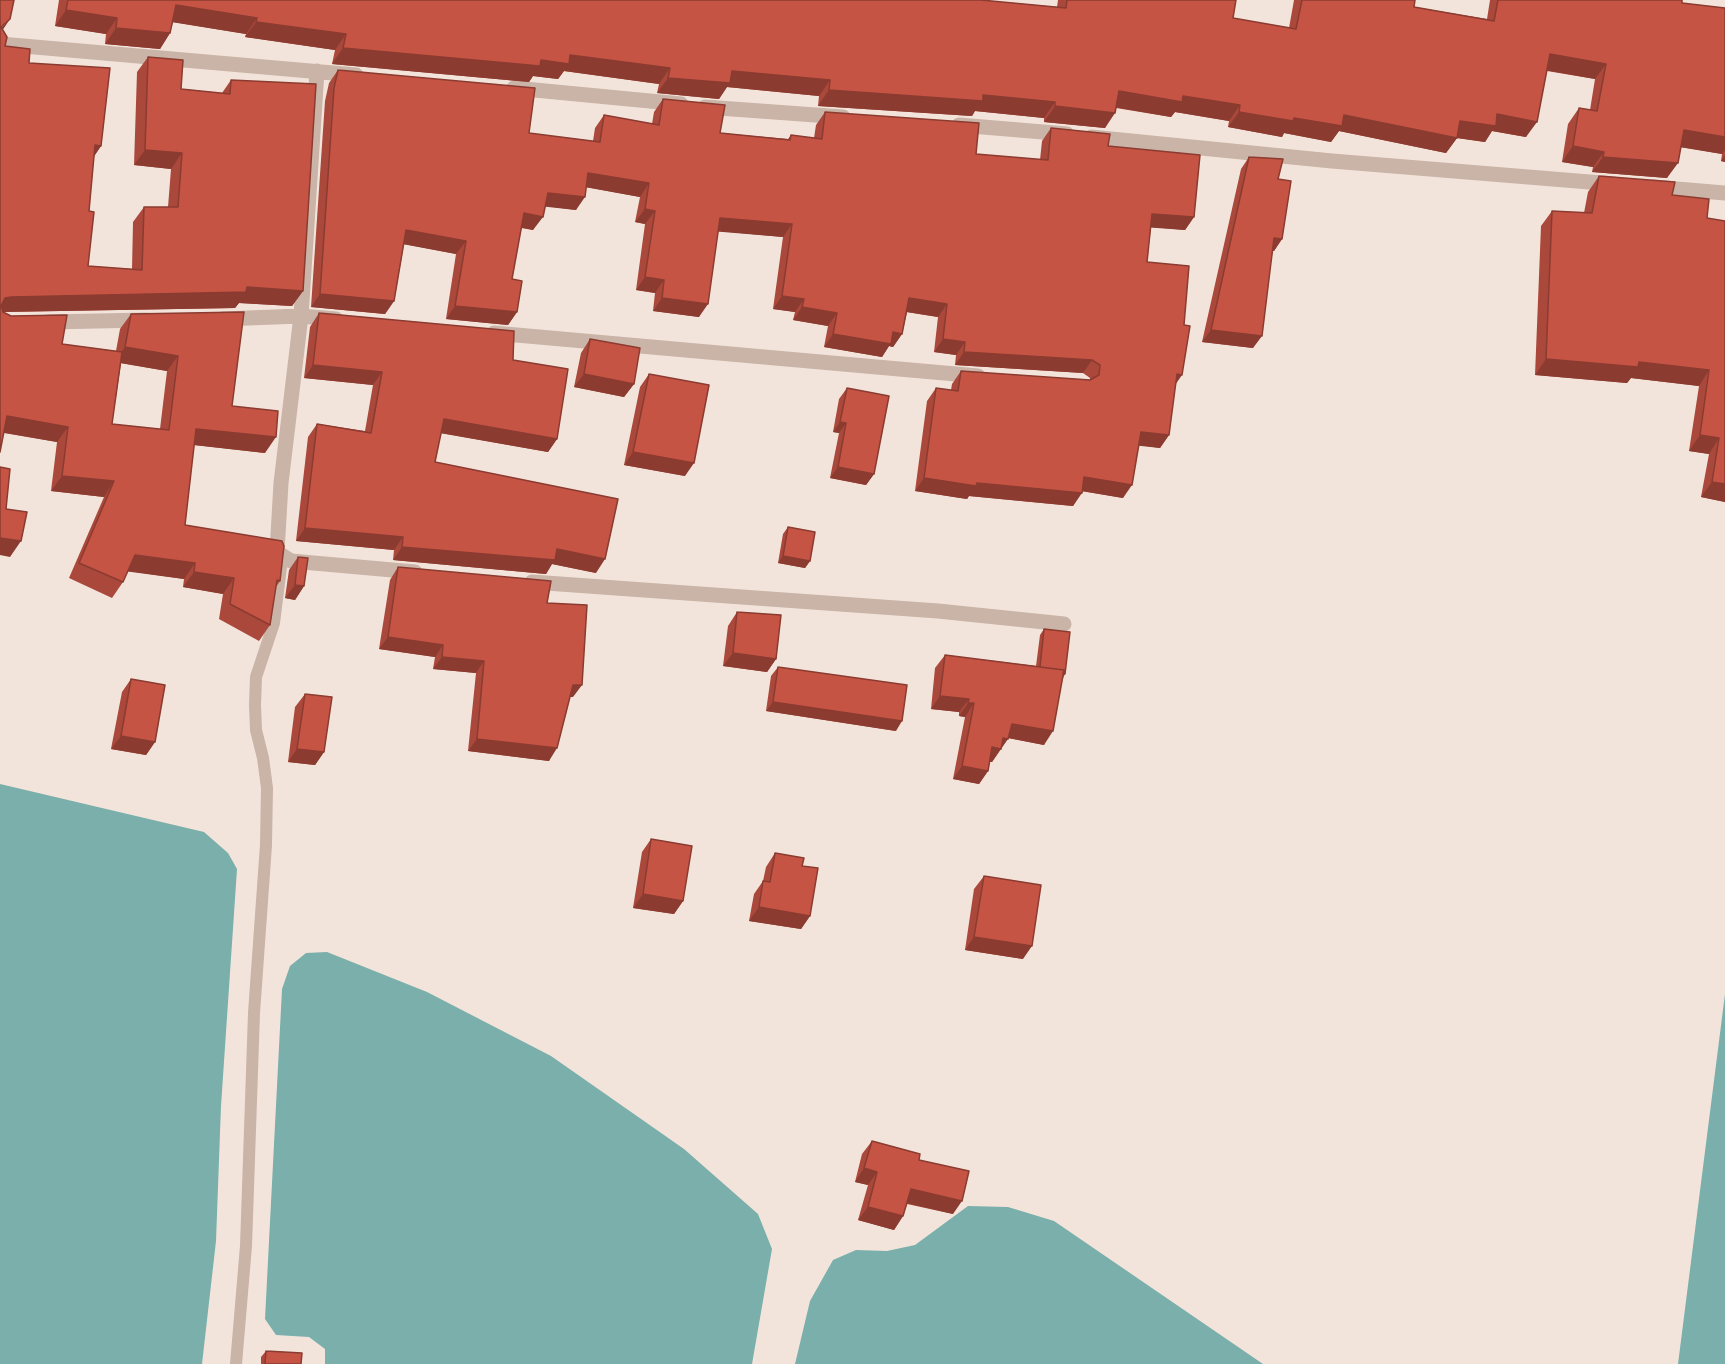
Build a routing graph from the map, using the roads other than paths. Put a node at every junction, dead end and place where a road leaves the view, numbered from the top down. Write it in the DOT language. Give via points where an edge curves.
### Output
graph roads {
  1 [pos="0,44"];
  2 [pos="317,71"];
  3 [pos="376,76"];
  4 [pos="493,87"];
  5 [pos="853,117"];
  6 [pos="946,124"];
  7 [pos="1725,193"];
  8 [pos="302,316"];
  9 [pos="201,319"];
  10 [pos="166,320"];
  11 [pos="348,320"];
  12 [pos="36,322"];
  13 [pos="477,331"];
  14 [pos="993,377"];
  15 [pos="282,557"];
  16 [pos="433,573"];
  17 [pos="516,580"];
  18 [pos="1064,624"];
  19 [pos="236,1364"];
  1 -- 2 [label="street"];
  2 -- 3 [label="street"];
  2 -- 8 [label="street"];
  4 -- 5 [label="street"];
  6 -- 7 [label="street"];
  8 -- 9 [label="street"];
  8 -- 11 [label="street"];
  8 -- 15 [label="street" via="281,483 276,544"];
  10 -- 12 [label="street"];
  13 -- 14 [label="street"];
  15 -- 16 [label="street" via="291,561"];
  15 -- 19 [label="lane" via="274,623 261,657 255,696 256,730 267,788 266,845 254,1013 246,1246"];
  17 -- 18 [label="street"];
}
